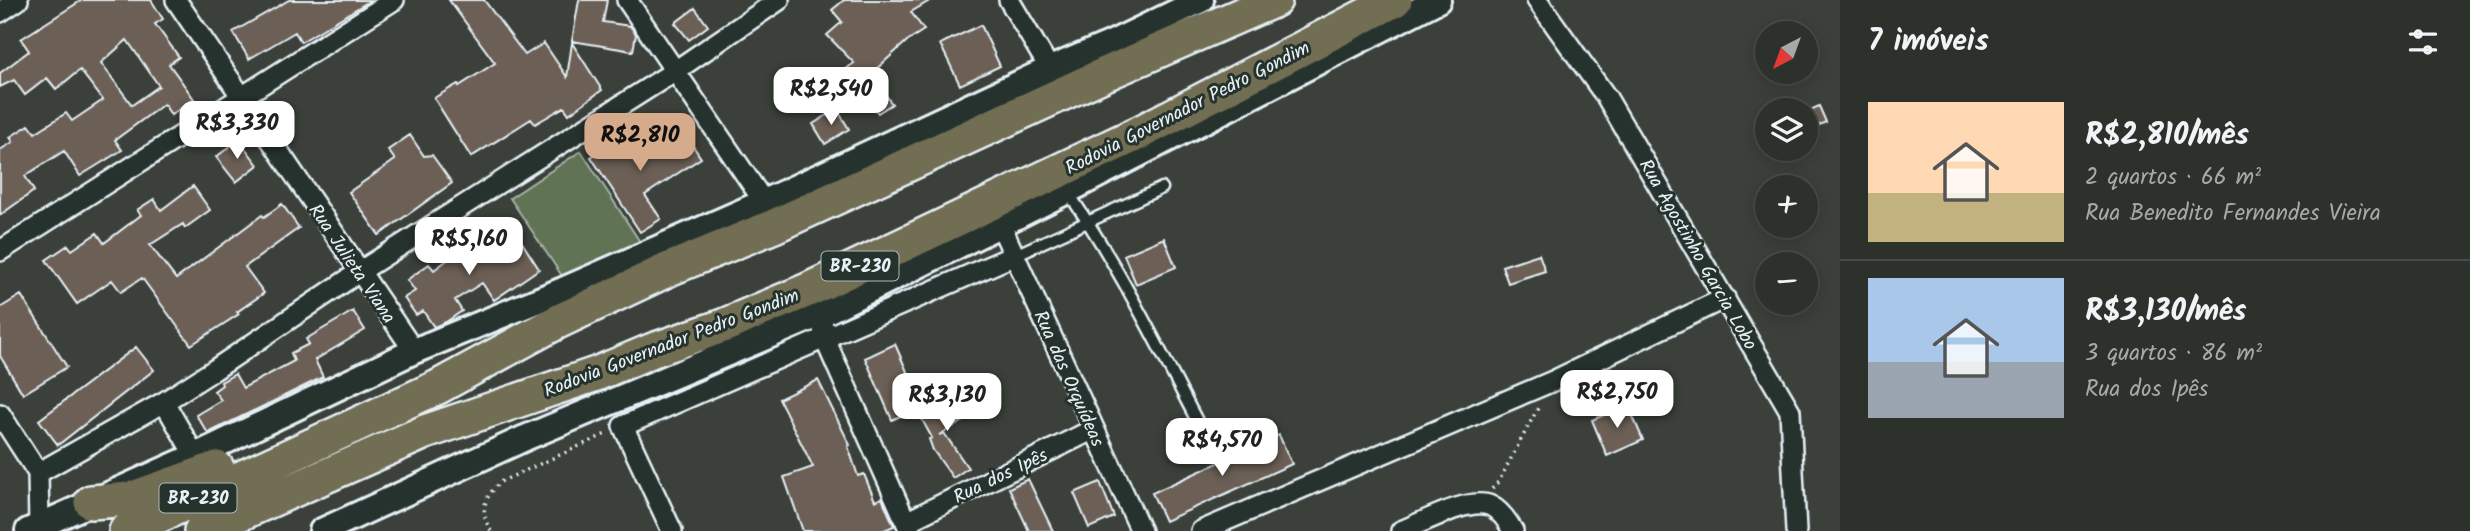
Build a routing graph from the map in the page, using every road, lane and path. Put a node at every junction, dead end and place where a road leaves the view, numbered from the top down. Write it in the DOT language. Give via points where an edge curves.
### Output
graph roads {
  1 [pos="18,0"];
  2 [pos="176,0"];
  3 [pos="394,0"];
  4 [pos="627,0"];
  5 [pos="779,0"];
  6 [pos="1009,0"];
  7 [pos="1201,0"];
  8 [pos="1275,0"];
  9 [pos="1395,0"];
  10 [pos="1438,0"];
  11 [pos="1537,0"];
  12 [pos="0,12"];
  13 [pos="1050,69"];
  14 [pos="675,71"];
  15 [pos="242,97"];
  16 [pos="1162,188"];
  17 [pos="1067,191"];
  18 [pos="764,202"];
  19 [pos="1088,221"];
  20 [pos="1000,224"];
  21 [pos="0,251"];
  22 [pos="1014,255"];
  23 [pos="359,272"];
  24 [pos="1725,298"];
  25 [pos="822,326"];
  26 [pos="414,351"];
  27 [pos="1553,381"];
  28 [pos="164,402"];
  29 [pos="0,414"];
  30 [pos="1197,421"];
  31 [pos="623,426"];
  32 [pos="1094,429"];
  33 [pos="195,456"];
  34 [pos="271,465"];
  35 [pos="38,473"];
  36 [pos="91,502"];
  37 [pos="1479,503"];
  38 [pos="908,526"];
  39 [pos="34,528"];
  40 [pos="126,531"];
  41 [pos="201,531"];
  42 [pos="322,531"];
  43 [pos="491,531"];
  44 [pos="672,531"];
  45 [pos="1140,531"];
  46 [pos="1201,531"];
  47 [pos="1401,531"];
  48 [pos="1514,531"];
  49 [pos="1796,531"];
  1 -- 12 [label="street"];
  2 -- 15 [label="street, Rua Julieta Viana"];
  3 -- 15 [label="street"];
  4 -- 14 [label="street"];
  5 -- 14 [label="street"];
  6 -- 13 [label="street"];
  7 -- 13 [label="street"];
  8 -- 34 [label="highway, BR-230" via="669,270"];
  9 -- 41 [label="highway, Rodovia Governador Pedro Gondim / BR-230" via="1139,133 808,290 596,374 425,432"];
  10 -- 17 [label="street"];
  11 -- 24 [label="street, Rua Agostinho Garcia Lobo" via="1607,98"];
  13 -- 18 [label="street"];
  14 -- 18 [label="street"];
  14 -- 23 [label="street"];
  15 -- 21 [label="street"];
  15 -- 23 [label="street, Rua Julieta Viana"];
  16 -- 19 [label="lane"];
  17 -- 19 [label="lane"];
  17 -- 20 [label="street"];
  18 -- 26 [label="street"];
  19 -- 22 [label="lane"];
  19 -- 30 [label="lane"];
  20 -- 22 [label="street, Rua das Orquídeas"];
  20 -- 25 [label="street"];
  22 -- 25 [label="street"];
  22 -- 32 [label="street, Rua das Orquídeas"];
  23 -- 26 [label="street, Rua Julieta Viana"];
  23 -- 28 [label="street"];
  24 -- 27 [label="street"];
  24 -- 49 [label="street, Rua Agostinho Garcia Lobo" via="1790,411"];
  25 -- 31 [label="street"];
  25 -- 38 [label="street"];
  25 -- 42 [label="street" via="525,439"];
  26 -- 33 [label="street"];
  27 -- 37 [label="path" via="1499,481"];
  27 -- 46 [label="street"];
  28 -- 33 [label="street"];
  28 -- 35 [label="street"];
  29 -- 35 [label="street"];
  31 -- 43 [label="path" via="500,482 483,506"];
  31 -- 44 [label="street"];
  32 -- 38 [label="street, Rua dos Ipês"];
  32 -- 45 [label="street, Rua das Orquídeas"];
  33 -- 36 [label="street"];
  34 -- 36 [label="highway" via="230,464 130,499"];
  34 -- 40 [label="highway, BR-230"];
  35 -- 39 [label="street"];
  36 -- 39 [label="street"];
  37 -- 47 [label="street"];
  37 -- 48 [label="street" via="1492,506"];
}
